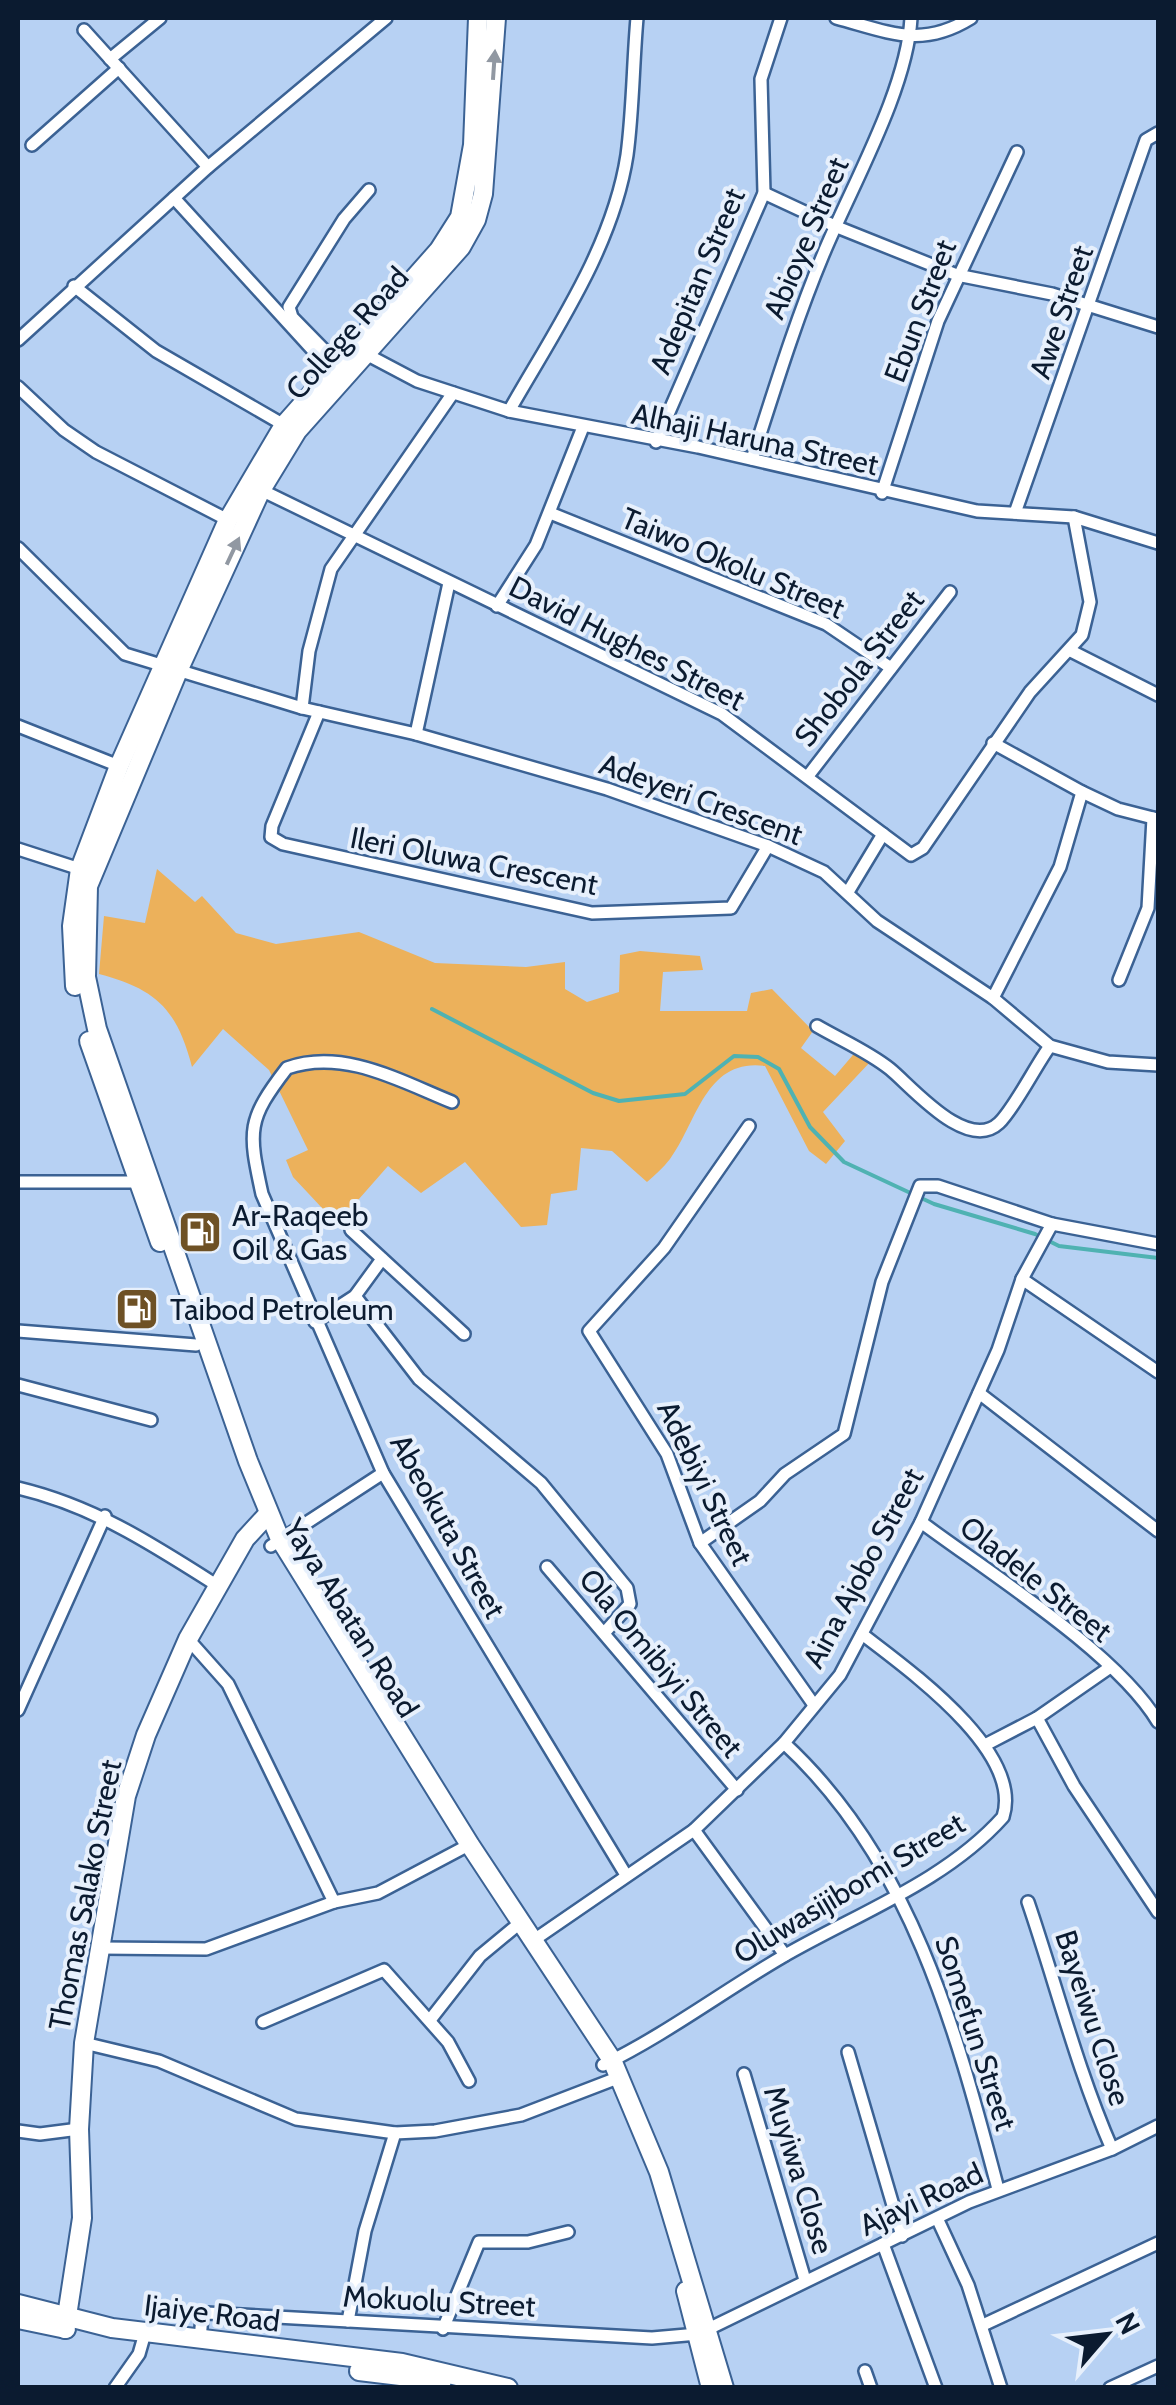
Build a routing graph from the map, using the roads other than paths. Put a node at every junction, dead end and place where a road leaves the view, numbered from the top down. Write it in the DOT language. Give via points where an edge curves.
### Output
graph roads {
  1 [pos="160,18"];
  2 [pos="386,18"];
  3 [pos="478,18"];
  4 [pos="496,18"];
  5 [pos="637,18"];
  6 [pos="780,18"];
  7 [pos="836,18"];
  8 [pos="911,18"];
  9 [pos="972,18"];
  10 [pos="84,30"];
  11 [pos="910,38"];
  12 [pos="114,64"];
  13 [pos="1157,133"];
  14 [pos="32,145"];
  15 [pos="1017,152"];
  16 [pos="208,167"];
  17 [pos="369,190"];
  18 [pos="764,193"];
  19 [pos="174,198"];
  20 [pos="837,228"];
  21 [pos="957,275"];
  22 [pos="74,286"];
  23 [pos="1090,307"];
  24 [pos="1158,327"];
  25 [pos="18,340"];
  26 [pos="360,349"];
  27 [pos="334,366"];
  28 [pos="18,386"];
  29 [pos="452,393"];
  30 [pos="509,411"];
  31 [pos="284,426"];
  32 [pos="582,428"];
  33 [pos="656,442"];
  34 [pos="752,459"];
  35 [pos="262,490"];
  36 [pos="882,493"];
  37 [pos="550,513"];
  38 [pos="1015,513"];
  39 [pos="1074,517"];
  40 [pos="228,520"];
  41 [pos="1158,526"];
  42 [pos="353,532"];
  43 [pos="1156,542"];
  44 [pos="18,548"];
  45 [pos="450,583"];
  46 [pos="950,592"];
  47 [pos="497,606"];
  48 [pos="1071,651"];
  49 [pos="891,668"];
  50 [pos="171,669"];
  51 [pos="1158,695"];
  52 [pos="302,708"];
  53 [pos="319,712"];
  54 [pos="18,726"];
  55 [pos="416,734"];
  56 [pos="993,743"];
  57 [pos="119,766"];
  58 [pos="808,776"];
  59 [pos="1082,792"];
  60 [pos="1156,818"];
  61 [pos="884,834"];
  62 [pos="768,846"];
  63 [pos="18,848"];
  64 [pos="80,869"];
  65 [pos="848,892"];
  66 [pos="1119,980"];
  67 [pos="993,998"];
  68 [pos="817,1026"];
  69 [pos="1050,1046"];
  70 [pos="1158,1065"];
  71 [pos="452,1102"];
  72 [pos="748,1126"];
  73 [pos="18,1182"];
  74 [pos="135,1182"];
  75 [pos="1052,1228"];
  76 [pos="351,1230"];
  77 [pos="1158,1244"];
  78 [pos="382,1259"];
  79 [pos="1022,1279"];
  80 [pos="355,1296"];
  81 [pos="315,1322"];
  82 [pos="18,1331"];
  83 [pos="464,1334"];
  84 [pos="196,1345"];
  85 [pos="1158,1372"];
  86 [pos="18,1386"];
  87 [pos="979,1393"];
  88 [pos="151,1420"];
  89 [pos="383,1472"];
  90 [pos="18,1488"];
  91 [pos="105,1516"];
  92 [pos="264,1517"];
  93 [pos="921,1522"];
  94 [pos="1158,1531"];
  95 [pos="276,1543"];
  96 [pos="700,1543"];
  97 [pos="548,1568"];
  98 [pos="218,1586"];
  99 [pos="606,1632"];
  100 [pos="862,1634"];
  101 [pos="188,1638"];
  102 [pos="1109,1668"];
  103 [pos="814,1705"];
  104 [pos="18,1710"];
  105 [pos="1037,1718"];
  106 [pos="1158,1722"];
  107 [pos="784,1742"];
  108 [pos="985,1745"];
  109 [pos="737,1790"];
  110 [pos="694,1830"];
  111 [pos="463,1848"];
  112 [pos="626,1875"];
  113 [pos="897,1896"];
  114 [pos="334,1902"];
  115 [pos="1028,1902"];
  116 [pos="1158,1912"];
  117 [pos="514,1927"];
  118 [pos="531,1942"];
  119 [pos="101,1948"];
  120 [pos="785,1956"];
  121 [pos="430,2020"];
  122 [pos="262,2022"];
  123 [pos="84,2043"];
  124 [pos="848,2052"];
  125 [pos="611,2071"];
  126 [pos="744,2074"];
  127 [pos="468,2081"];
  128 [pos="1158,2126"];
  129 [pos="79,2129"];
  130 [pos="18,2130"];
  131 [pos="395,2133"];
  132 [pos="1112,2149"];
  133 [pos="998,2189"];
  134 [pos="936,2218"];
  135 [pos="568,2232"];
  136 [pos="902,2236"];
  137 [pos="1158,2243"];
  138 [pos="883,2244"];
  139 [pos="805,2280"];
  140 [pos="18,2304"];
  141 [pos="18,2319"];
  142 [pos="348,2321"];
  143 [pos="66,2324"];
  144 [pos="983,2325"];
  145 [pos="443,2328"];
  146 [pos="704,2331"];
  147 [pos="145,2337"];
  148 [pos="200,2339"];
  149 [pos="1158,2366"];
  150 [pos="865,2371"];
  151 [pos="398,2376"];
  152 [pos="115,2388"];
  153 [pos="469,2388"];
  154 [pos="508,2388"];
  155 [pos="711,2388"];
  156 [pos="724,2388"];
  157 [pos="870,2388"];
  158 [pos="936,2388"];
  159 [pos="1002,2388"];
  160 [pos="1110,2388"];
  1 -- 12 [label="street"];
  2 -- 16 [label="street"];
  3 -- 26 [label="main road, College Road" via="473,145 460,217"];
  26 -- 4 [label="main road, College Road, one-way" via="461,247 476,220"];
  5 -- 30 [label="street" via="627,156 617,192 596,254"];
  6 -- 18 [label="street, Adepitan Street" via="761,79"];
  7 -- 11 [label="street"];
  8 -- 11 [label="street, Abioye Street"];
  9 -- 11 [label="street" via="930,37"];
  10 -- 12 [label="street"];
  11 -- 20 [label="street, Abioye Street"];
  12 -- 14 [label="street"];
  12 -- 16 [label="street"];
  13 -- 23 [label="street, Awe Street" via="1146,140"];
  15 -- 21 [label="street, Ebun Street"];
  16 -- 19 [label="street"];
  17 -- 27 [label="street" via="290,304 292,317"];
  18 -- 20 [label="street"];
  18 -- 33 [label="street, Adepitan Street"];
  19 -- 22 [label="street"];
  19 -- 27 [label="street"];
  20 -- 21 [label="street"];
  20 -- 34 [label="street, Abioye Street" via="796,322"];
  21 -- 23 [label="street"];
  21 -- 36 [label="street, Ebun Street"];
  22 -- 25 [label="street"];
  22 -- 31 [label="street" via="156,351"];
  23 -- 24 [label="street"];
  23 -- 38 [label="street, Awe Street"];
  26 -- 27 [label="main road, College Road"];
  26 -- 29 [label="street, Alhaji Haruna Street"];
  26 -- 35 [label="main road, College Road"];
  27 -- 31 [label="main road, College Road"];
  28 -- 40 [label="street" via="96,452"];
  29 -- 30 [label="street, Alhaji Haruna Street"];
  29 -- 42 [label="street"];
  30 -- 32 [label="street, Alhaji Haruna Street"];
  31 -- 40 [label="main road, College Road"];
  32 -- 33 [label="street, Alhaji Haruna Street"];
  32 -- 37 [label="street"];
  33 -- 34 [label="street, Alhaji Haruna Street"];
  34 -- 36 [label="street, Alhaji Haruna Street"];
  35 -- 42 [label="street, David Hughes Street"];
  50 -- 35 [label="main road, College Road, one-way"];
  36 -- 38 [label="street, Alhaji Haruna Street"];
  37 -- 47 [label="street"];
  37 -- 49 [label="street, Taiwo Okolu Street" via="826,624"];
  38 -- 39 [label="street, Alhaji Haruna Street"];
  39 -- 43 [label="street, Alhaji Haruna Street"];
  39 -- 48 [label="street, David Hughes Street" via="1090,602 1089,619"];
  40 -- 50 [label="main road, College Road"];
  41 -- 43 [label="street"];
  42 -- 45 [label="street, David Hughes Street"];
  42 -- 52 [label="street" via="318,608"];
  44 -- 50 [label="street, Adeyeri Crescent" via="110,644"];
  45 -- 47 [label="street, David Hughes Street"];
  45 -- 55 [label="street"];
  46 -- 49 [label="street, Shobola Street"];
  47 -- 58 [label="street, David Hughes Street" via="722,714"];
  48 -- 51 [label="street"];
  48 -- 56 [label="street, David Hughes Street"];
  49 -- 58 [label="street, Shobola Street"];
  50 -- 52 [label="street, Adeyeri Crescent"];
  50 -- 57 [label="main road, Yaya Abatan Road"];
  50 -- 92 [label="main road, Yaya Abatan Road" via="88,886 86,977 97,1029"];
  52 -- 53 [label="street, Adeyeri Crescent"];
  53 -- 55 [label="street, Adeyeri Crescent"];
  53 -- 62 [label="street, Ileri Oluwa Crescent" via="272,826 271,837 296,848 602,914 735,907"];
  54 -- 57 [label="street"];
  55 -- 62 [label="street, Adeyeri Crescent" via="607,789"];
  56 -- 59 [label="street"];
  56 -- 61 [label="street, David Hughes Street" via="918,854"];
  57 -- 64 [label="main road, Yaya Abatan Road"];
  58 -- 61 [label="street, David Hughes Street"];
  59 -- 60 [label="street"];
  59 -- 67 [label="street" via="1060,867"];
  60 -- 66 [label="street" via="1148,908"];
  61 -- 65 [label="street"];
  62 -- 65 [label="street, Adeyeri Crescent" via="824,872"];
  63 -- 64 [label="street"];
  64 -- 74 [label="main road, Yaya Abatan Road" via="74,980"];
  65 -- 67 [label="street, Adeyeri Crescent" via="877,921"];
  67 -- 69 [label="street, Adeyeri Crescent"];
  68 -- 69 [label="street" via="890,1069 916,1098 955,1124 984,1128 1000,1122"];
  69 -- 70 [label="street, Adeyeri Crescent" via="1108,1062"];
  71 -- 81 [label="street, Abeokuta Street" via="373,1070 325,1060 287,1068 255,1111 262,1194"];
  72 -- 96 [label="street, Adebiyi Street" via="664,1248 590,1331 667,1454"];
  73 -- 74 [label="street"];
  74 -- 84 [label="main road, Yaya Abatan Road"];
  75 -- 77 [label="street"];
  75 -- 79 [label="street, Aina Ajobo Street"];
  75 -- 96 [label="street" via="927,1183 882,1282 844,1434"];
  76 -- 78 [label="street"];
  78 -- 80 [label="street"];
  78 -- 83 [label="street"];
  79 -- 85 [label="street"];
  79 -- 87 [label="street, Aina Ajobo Street"];
  80 -- 81 [label="street"];
  80 -- 99 [label="street" via="419,1380 541,1483 627,1588 630,1604"];
  81 -- 89 [label="street, Abeokuta Street" via="340,1364"];
  82 -- 84 [label="street"];
  84 -- 92 [label="main road, Yaya Abatan Road"];
  86 -- 88 [label="street"];
  87 -- 93 [label="street, Aina Ajobo Street"];
  87 -- 94 [label="street"];
  89 -- 95 [label="street"];
  89 -- 112 [label="street, Abeokuta Street"];
  90 -- 91 [label="street"];
  91 -- 98 [label="street"];
  91 -- 104 [label="street"];
  92 -- 95 [label="main road, Yaya Abatan Road"];
  92 -- 98 [label="main road, Thomas Salako Street"];
  93 -- 100 [label="street, Aina Ajobo Street"];
  93 -- 102 [label="street, Oladele Street"];
  95 -- 111 [label="main road, Yaya Abatan Road"];
  95 -- 118 [label="main road, Yaya Abatan Road"];
  96 -- 103 [label="street, Adebiyi Street"];
  97 -- 99 [label="street, Ola Omibiyi Street"];
  98 -- 101 [label="main road, Thomas Salako Street"];
  99 -- 109 [label="street, Ola Omibiyi Street"];
  100 -- 103 [label="street, Aina Ajobo Street"];
  100 -- 108 [label="street, Oluwasijibomi Street" via="937,1692"];
  101 -- 114 [label="street" via="228,1684"];
  101 -- 119 [label="main road, Thomas Salako Street" via="126,1796"];
  102 -- 105 [label="street"];
  102 -- 106 [label="street, Oladele Street"];
  103 -- 107 [label="street, Aina Ajobo Street"];
  105 -- 108 [label="street"];
  105 -- 116 [label="street"];
  107 -- 109 [label="street, Aina Ajobo Street"];
  107 -- 113 [label="street, Somefun Street" via="844,1807"];
  108 -- 113 [label="street, Oluwasijibomi Street" via="1006,1794 1003,1817 965,1852"];
  109 -- 110 [label="street, Aina Ajobo Street"];
  110 -- 112 [label="street, Aina Ajobo Street"];
  110 -- 120 [label="street"];
  111 -- 114 [label="street" via="378,1893"];
  111 -- 117 [label="main road, Yaya Abatan Road"];
  112 -- 118 [label="street, Aina Ajobo Street"];
  113 -- 120 [label="street, Oluwasijibomi Street"];
  113 -- 133 [label="street, Somefun Street" via="937,1980"];
  114 -- 119 [label="street" via="206,1950"];
  115 -- 132 [label="street, Bayeiwu Close" via="1084,2084"];
  117 -- 118 [label="main road, Yaya Abatan Road"];
  117 -- 121 [label="street" via="480,1956"];
  118 -- 125 [label="main road, Yaya Abatan Road"];
  119 -- 123 [label="main road, Thomas Salako Street"];
  120 -- 125 [label="street, Oluwasijibomi Street"];
  121 -- 122 [label="street" via="384,1970"];
  121 -- 127 [label="street"];
  123 -- 129 [label="main road, Thomas Salako Street"];
  123 -- 131 [label="street, Oluwasijibomi Street" via="159,2061 296,2119"];
  124 -- 136 [label="street"];
  125 -- 131 [label="street, Oluwasijibomi Street" via="522,2115"];
  125 -- 146 [label="main road, Yaya Abatan Road"];
  126 -- 139 [label="street, Muyiwa Close"];
  128 -- 132 [label="street, Ajayi Road"];
  129 -- 130 [label="street"];
  129 -- 143 [label="main road, Thomas Salako Street" via="82,2218"];
  131 -- 142 [label="street" via="365,2232"];
  132 -- 133 [label="street, Ajayi Road"];
  133 -- 134 [label="street, Ajayi Road"];
  134 -- 136 [label="street, Ajayi Road"];
  134 -- 144 [label="street"];
  135 -- 145 [label="street" via="528,2242 479,2242"];
  136 -- 138 [label="street, Ajayi Road"];
  137 -- 144 [label="street"];
  138 -- 139 [label="street, Ajayi Road"];
  138 -- 158 [label="street"];
  139 -- 146 [label="street, Ajayi Road"];
  140 -- 143 [label="main road, Ijaiye Road"];
  141 -- 143 [label="main road, Ijaiye Road"];
  142 -- 145 [label="street, Mokuolu Street"];
  142 -- 148 [label="street, Mokuolu Street" via="208,2313"];
  143 -- 147 [label="main road, Ijaiye Road"];
  144 -- 159 [label="street"];
  145 -- 146 [label="street, Mokuolu Street" via="652,2338"];
  146 -- 155 [label="main road, Yaya Abatan Road"];
  146 -- 156 [label="main road, Yaya Abatan Road"];
  147 -- 148 [label="main road, Ijaiye Road"];
  147 -- 151 [label="main road, Ijaiye Road"];
  147 -- 152 [label="street"];
  148 -- 151 [label="main road, Ijaiye Road"];
  149 -- 160 [label="street"];
  150 -- 157 [label="street"];
  151 -- 153 [label="main road"];
  151 -- 154 [label="main road"];
}
